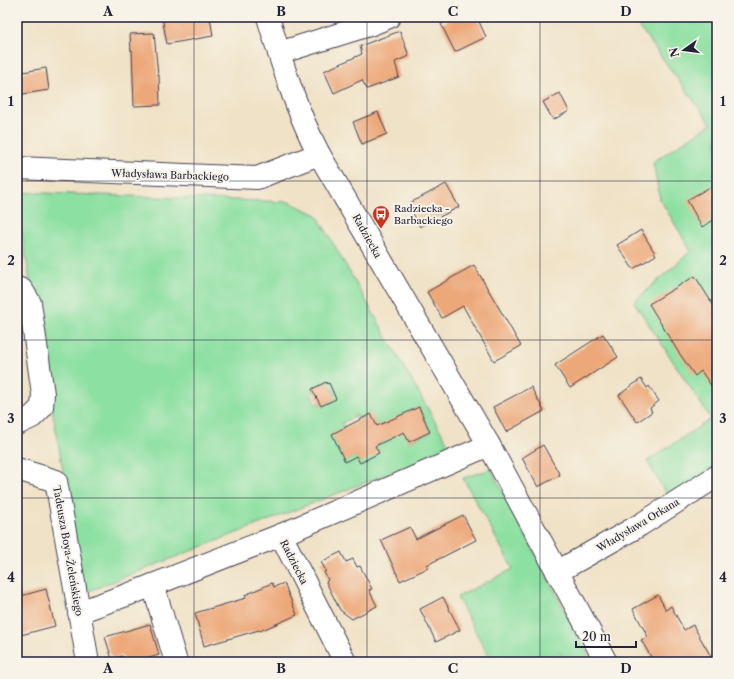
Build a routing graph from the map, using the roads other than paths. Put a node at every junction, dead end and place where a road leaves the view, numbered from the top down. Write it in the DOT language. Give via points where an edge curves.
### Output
graph roads {
  1 [pos="268,17"];
  2 [pos="389,17"];
  3 [pos="279,53"];
  4 [pos="319,154"];
  5 [pos="17,168"];
  6 [pos="17,288"];
  7 [pos="17,424"];
  8 [pos="489,445"];
  9 [pos="17,469"];
  10 [pos="717,476"];
  11 [pos="281,535"];
  12 [pos="557,572"];
  13 [pos="153,585"];
  14 [pos="79,612"];
  15 [pos="88,662"];
  16 [pos="176,662"];
  17 [pos="345,662"];
  18 [pos="606,662"];
  1 -- 3 [label="street, Radziecka"];
  2 -- 3 [label="street"];
  3 -- 4 [label="street, Radziecka" via="305,128"];
  4 -- 5 [label="street, Władysława Barbackiego" via="257,178"];
  4 -- 8 [label="street, Radziecka"];
  6 -- 7 [label="street" via="22,290 30,303 43,394 42,407 32,417"];
  8 -- 11 [label="street, Radziecka"];
  8 -- 12 [label="street, Radziecka"];
  9 -- 14 [label="street, Tadeusza Boya-Żeleńskiego" via="56,481"];
  10 -- 12 [label="street, Władysława Orkana"];
  11 -- 13 [label="street"];
  11 -- 17 [label="street, Radziecka"];
  12 -- 18 [label="street, Radziecka"];
  13 -- 14 [label="street"];
  13 -- 16 [label="street"];
  14 -- 15 [label="street, Tadeusza Boya-Żeleńskiego"];
}
